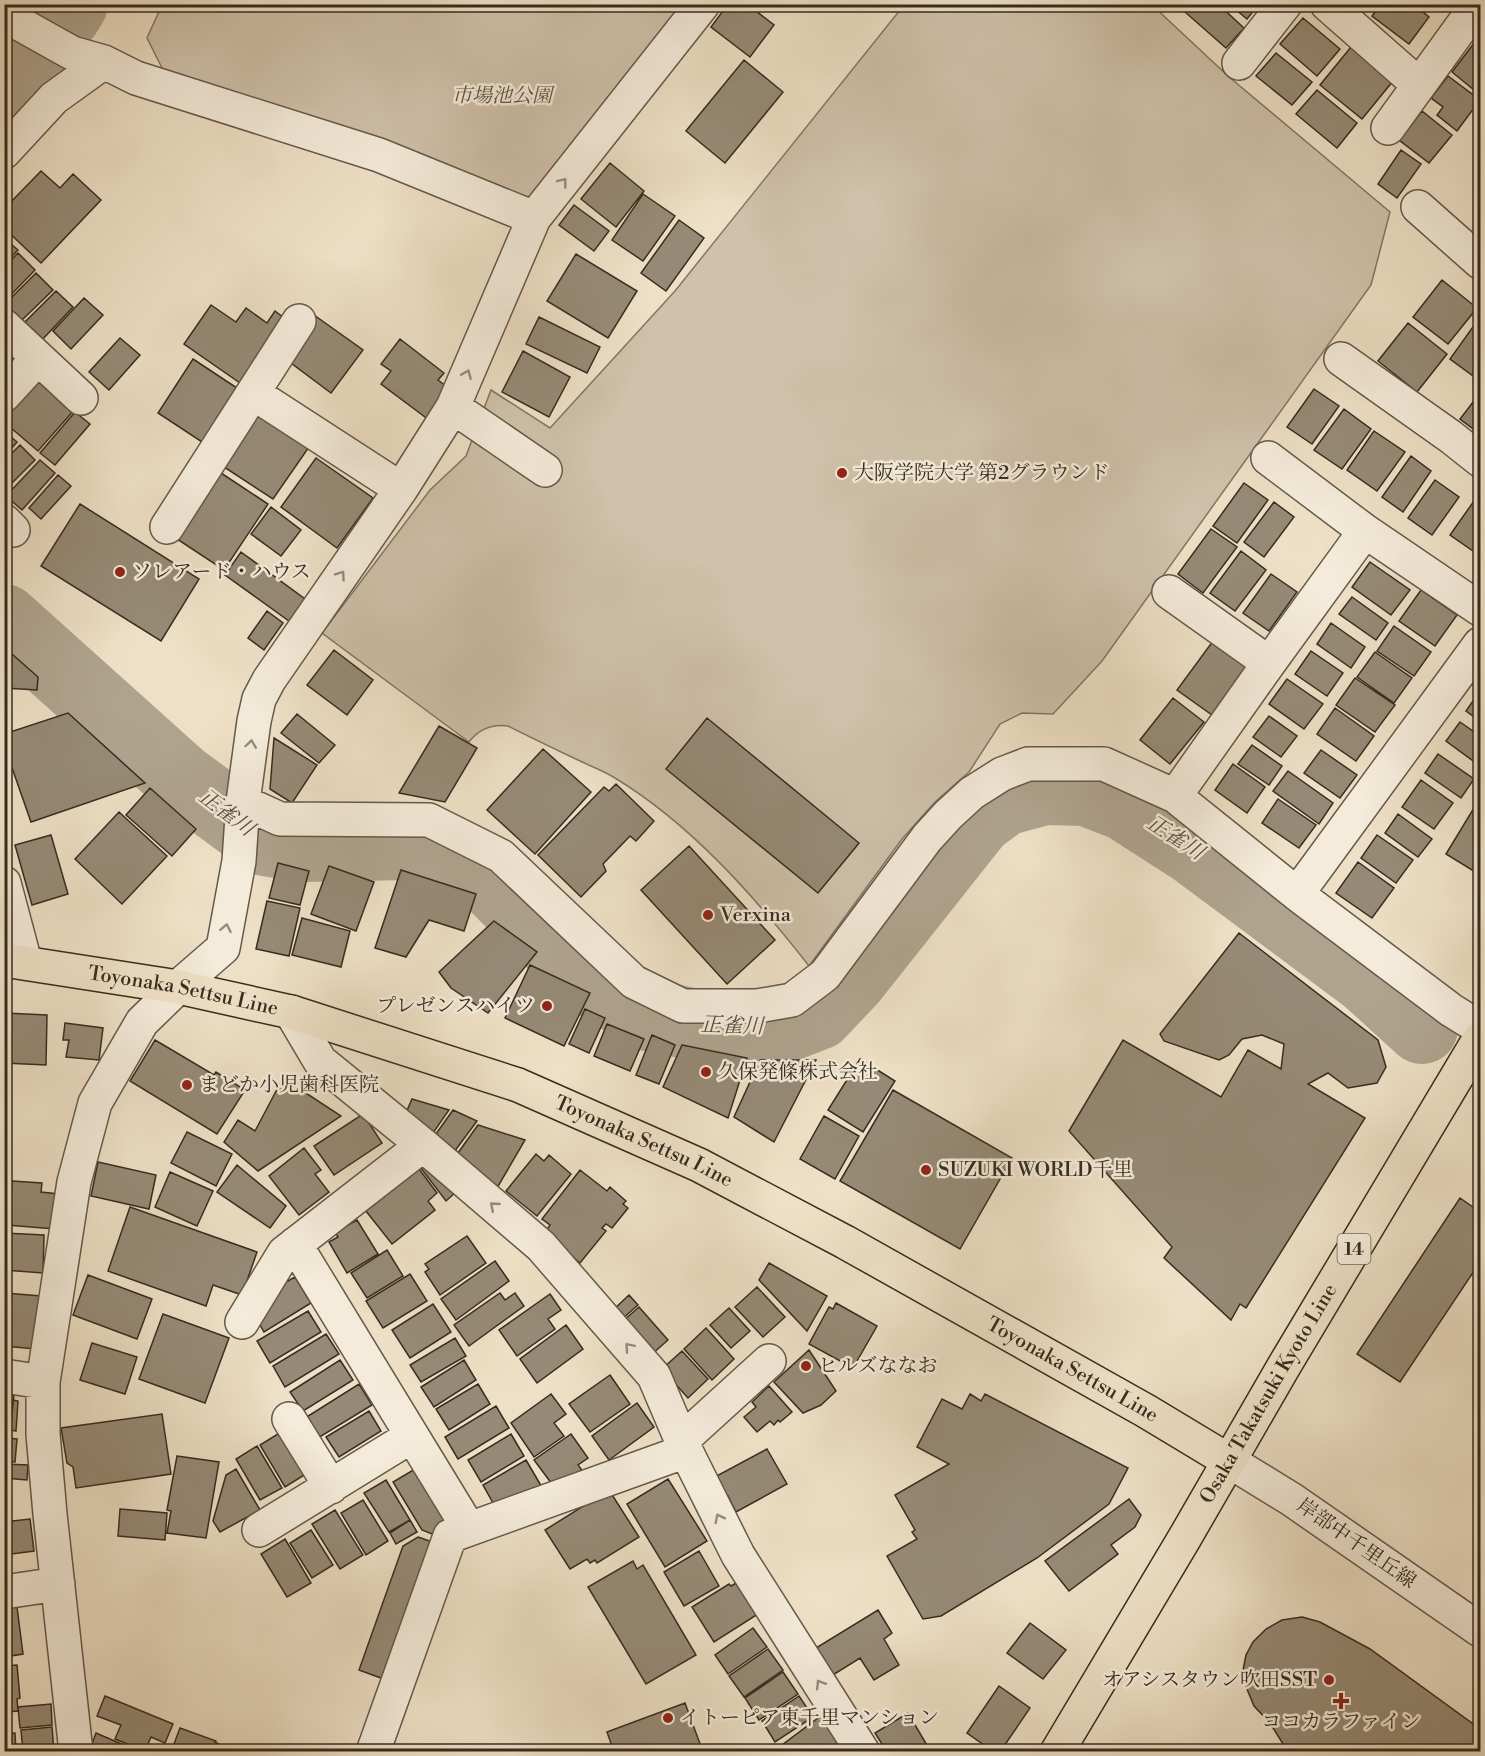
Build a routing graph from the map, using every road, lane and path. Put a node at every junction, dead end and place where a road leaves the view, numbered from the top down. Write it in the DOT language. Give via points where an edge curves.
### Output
graph roads {
  1 [pos="703,4"];
  2 [pos="1286,4"];
  3 [pos="1327,4"];
  4 [pos="1478,4"];
  5 [pos="12,17"];
  6 [pos="104,62"];
  7 [pos="1239,63"];
  8 [pos="1419,85"];
  9 [pos="1388,128"];
  10 [pos="4,153"];
  11 [pos="1418,207"];
  12 [pos="534,219"];
  13 [pos="1480,262"];
  14 [pos="299,321"];
  15 [pos="4,326"];
  16 [pos="38,358"];
  17 [pos="1341,359"];
  18 [pos="253,393"];
  19 [pos="4,395"];
  20 [pos="81,398"];
  21 [pos="453,407"];
  22 [pos="1268,458"];
  23 [pos="1480,460"];
  24 [pos="545,470"];
  25 [pos="400,489"];
  26 [pos="167,527"];
  27 [pos="1365,531"];
  28 [pos="1169,592"];
  29 [pos="1480,609"];
  30 [pos="1480,644"];
  31 [pos="1269,663"];
  32 [pos="1175,796"];
  33 [pos="243,802"];
  34 [pos="4,883"];
  35 [pos="1298,894"];
  36 [pos="15,961"];
  37 [pos="178,987"];
  38 [pos="291,1012"];
  39 [pos="1480,1028"];
  40 [pos="1480,1038"];
  41 [pos="423,1145"];
  42 [pos="295,1244"];
  43 [pos="242,1322"];
  44 [pos="769,1362"];
  45 [pos="4,1376"];
  46 [pos="43,1382"];
  47 [pos="289,1419"];
  48 [pos="412,1436"];
  49 [pos="683,1446"];
  50 [pos="1229,1461"];
  51 [pos="331,1487"];
  52 [pos="470,1529"];
  53 [pos="259,1530"];
  54 [pos="58,1584"];
  55 [pos="4,1592"];
  56 [pos="1480,1630"];
  57 [pos="76,1752"];
  58 [pos="373,1752"];
  59 [pos="863,1752"];
  60 [pos="1057,1752"];
  12 -- 1 [label="street, one-way"];
  2 -- 7 [label="street"];
  3 -- 8 [label="street"];
  4 -- 8 [label="street"];
  5 -- 6 [label="street" via="72,53"];
  6 -- 10 [label="street" via="54,98"];
  6 -- 12 [label="street" via="136,78 379,155"];
  8 -- 9 [label="street"];
  11 -- 13 [label="street"];
  21 -- 12 [label="street, one-way"];
  14 -- 18 [label="street"];
  15 -- 16 [label="street"];
  16 -- 19 [label="street"];
  16 -- 20 [label="street"];
  17 -- 23 [label="street"];
  18 -- 25 [label="street"];
  18 -- 26 [label="street"];
  21 -- 24 [label="street"];
  21 -- 25 [label="street"];
  22 -- 27 [label="street"];
  33 -- 25 [label="street, one-way" via="254,721 268,680"];
  27 -- 29 [label="street"];
  27 -- 31 [label="street"];
  28 -- 31 [label="street"];
  30 -- 35 [label="street"];
  31 -- 32 [label="street"];
  32 -- 33 [label="street" via="1104,764 1028,764 1002,774 972,793 927,838 825,975 792,1000 758,1006 683,1006 634,982 501,856 429,819 280,819"];
  32 -- 35 [label="street"];
  37 -- 33 [label="street, one-way" via="222,948 239,861"];
  34 -- 36 [label="street"];
  35 -- 39 [label="street"];
  36 -- 37 [label="main road, Toyonaka Settsu Line"];
  37 -- 38 [label="main road, Toyonaka Settsu Line"];
  37 -- 46 [label="street" via="142,1023 94,1103 74,1182"];
  38 -- 41 [label="street" via="321,1061"];
  38 -- 50 [label="main road, Toyonaka Settsu Line" via="518,1085 699,1165 845,1242"];
  40 -- 50 [label="main road, Osaka Takatsuki Kyoto Line / 14"];
  41 -- 42 [label="street"];
  49 -- 41 [label="street, one-way" via="654,1376 541,1246"];
  42 -- 43 [label="street" via="284,1253"];
  42 -- 48 [label="street"];
  44 -- 49 [label="street"];
  45 -- 46 [label="street"];
  46 -- 54 [label="street" via="43,1434"];
  47 -- 51 [label="street"];
  48 -- 51 [label="street"];
  48 -- 52 [label="street"];
  49 -- 52 [label="street"];
  59 -- 49 [label="street, one-way" via="738,1555"];
  50 -- 56 [label="street, 岸部中千里丘線" via="1291,1499"];
  50 -- 60 [label="main road, Osaka Takatsuki Kyoto Line / 14"];
  51 -- 53 [label="street"];
  52 -- 58 [label="street" via="450,1536"];
  54 -- 55 [label="street"];
  54 -- 57 [label="street"];
}
